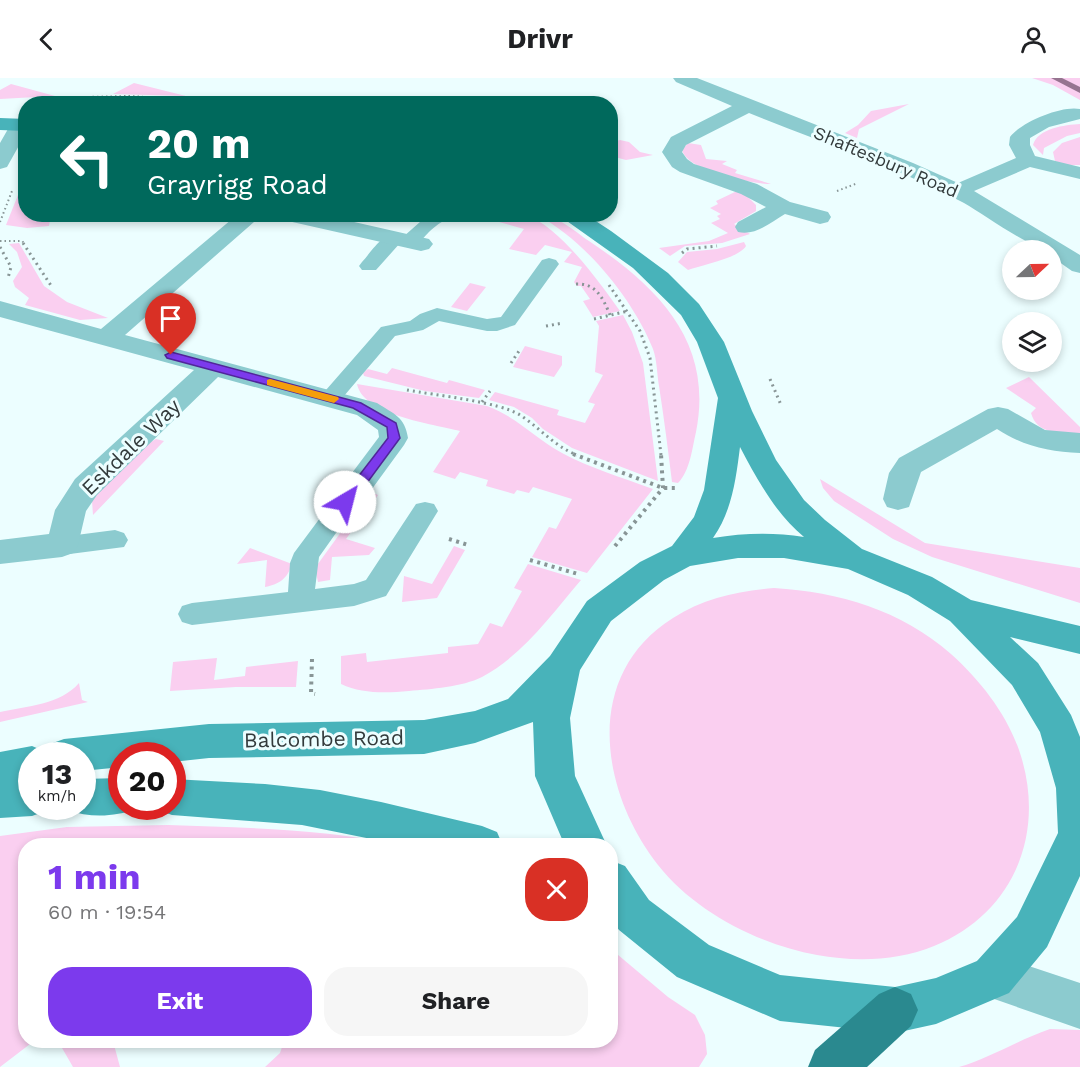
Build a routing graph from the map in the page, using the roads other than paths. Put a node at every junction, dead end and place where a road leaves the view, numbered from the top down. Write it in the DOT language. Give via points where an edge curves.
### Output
graph roads {
  1 [pos="682,78"];
  2 [pos="750,105"];
  3 [pos="1076,114"];
  4 [pos="15,125"];
  5 [pos="1028,160"];
  6 [pos="0,163"];
  7 [pos="1080,173"];
  8 [pos="957,191"];
  9 [pos="782,207"];
  10 [pos="820,217"];
  11 [pos="243,222"];
  12 [pos="323,222"];
  13 [pos="429,222"];
  14 [pos="582,222"];
  15 [pos="746,226"];
  16 [pos="408,241"];
  17 [pos="549,264"];
  18 [pos="369,266"];
  19 [pos="1080,266"];
  20 [pos="0,309"];
  21 [pos="107,338"];
  22 [pos="213,367"];
  23 [pos="330,398"];
  24 [pos="732,398"];
  25 [pos="1024,402"];
  26 [pos="998,416"];
  27 [pos="1080,443"];
  28 [pos="358,485"];
  29 [pos="898,499"];
  30 [pos="424,511"];
  31 [pos="115,540"];
  32 [pos="62,545"];
  33 [pos="0,552"];
  34 [pos="683,555"];
  35 [pos="853,558"];
  36 [pos="301,601"];
  37 [pos="962,611"];
  38 [pos="192,614"];
  39 [pos="1080,640"];
  40 [pos="563,667"];
  41 [pos="96,753"];
  42 [pos="18,766"];
  43 [pos="0,770"];
  44 [pos="1078,784"];
  45 [pos="186,797"];
  46 [pos="18,799"];
  47 [pos="0,800"];
  48 [pos="1079,837"];
  49 [pos="452,838"];
  50 [pos="582,838"];
  51 [pos="618,900"];
  52 [pos="993,977"];
  53 [pos="1080,1006"];
  54 [pos="895,1010"];
  55 [pos="832,1067"];
  1 -- 2 [label="street, Shaftesbury Road"];
  2 -- 8 [label="street, Shaftesbury Road"];
  2 -- 9 [label="street" via="678,141 672,152 687,168 750,189"];
  3 -- 5 [label="street" via="1035,126 1023,134 1019,144"];
  4 -- 6 [label="street"];
  5 -- 7 [label="street"];
  5 -- 8 [label="street"];
  8 -- 19 [label="street, Shaftesbury Road"];
  9 -- 10 [label="street"];
  9 -- 15 [label="street"];
  11 -- 21 [label="street"];
  12 -- 16 [label="street"];
  13 -- 16 [label="lane"];
  14 -- 24 [label="main road" via="675,293 700,324 721,364"];
  16 -- 18 [label="lane"];
  17 -- 23 [label="lane" via="508,321 487,325 437,314 416,326 393,329"];
  20 -- 21 [label="street"];
  21 -- 22 [label="street"];
  22 -- 23 [label="street"];
  22 -- 32 [label="street, Eskdale Way" via="86,487 71,510"];
  23 -- 28 [label="street" via="367,409 392,426 394,438"];
  24 -- 34 [label="main road" via="718,490 708,521"];
  24 -- 35 [label="main road" via="774,482 803,519"];
  25 -- 26 [label="street"];
  26 -- 27 [label="street" via="1026,435"];
  26 -- 29 [label="street" via="910,465"];
  28 -- 36 [label="lane" via="307,554"];
  30 -- 36 [label="lane" via="376,588 354,595"];
  31 -- 32 [label="lane"];
  32 -- 33 [label="street"];
  34 -- 35 [label="main road" via="738,546 784,546"];
  34 -- 40 [label="main road" via="652,571 599,611"];
  35 -- 37 [label="main road" via="920,586"];
  36 -- 38 [label="lane"];
  37 -- 39 [label="main road"];
  37 -- 44 [label="main road" via="1025,674 1058,728"];
  40 -- 41 [label="main road, Balcombe Road" via="521,710 475,726 424,737 209,741"];
  40 -- 50 [label="main road" via="551,718 555,776"];
  42 -- 43 [label="main road"];
  44 -- 48 [label="main road"];
  45 -- 49 [label="main road" via="318,808"];
  46 -- 47 [label="main road"];
  48 -- 52 [label="main road" via="1032,932"];
  51 -- 54 [label="main road" via="693,961 780,998"];
  52 -- 53 [label="street"];
  52 -- 54 [label="main road" via="936,1001"];
  54 -- 55 [label="highway"];
}
